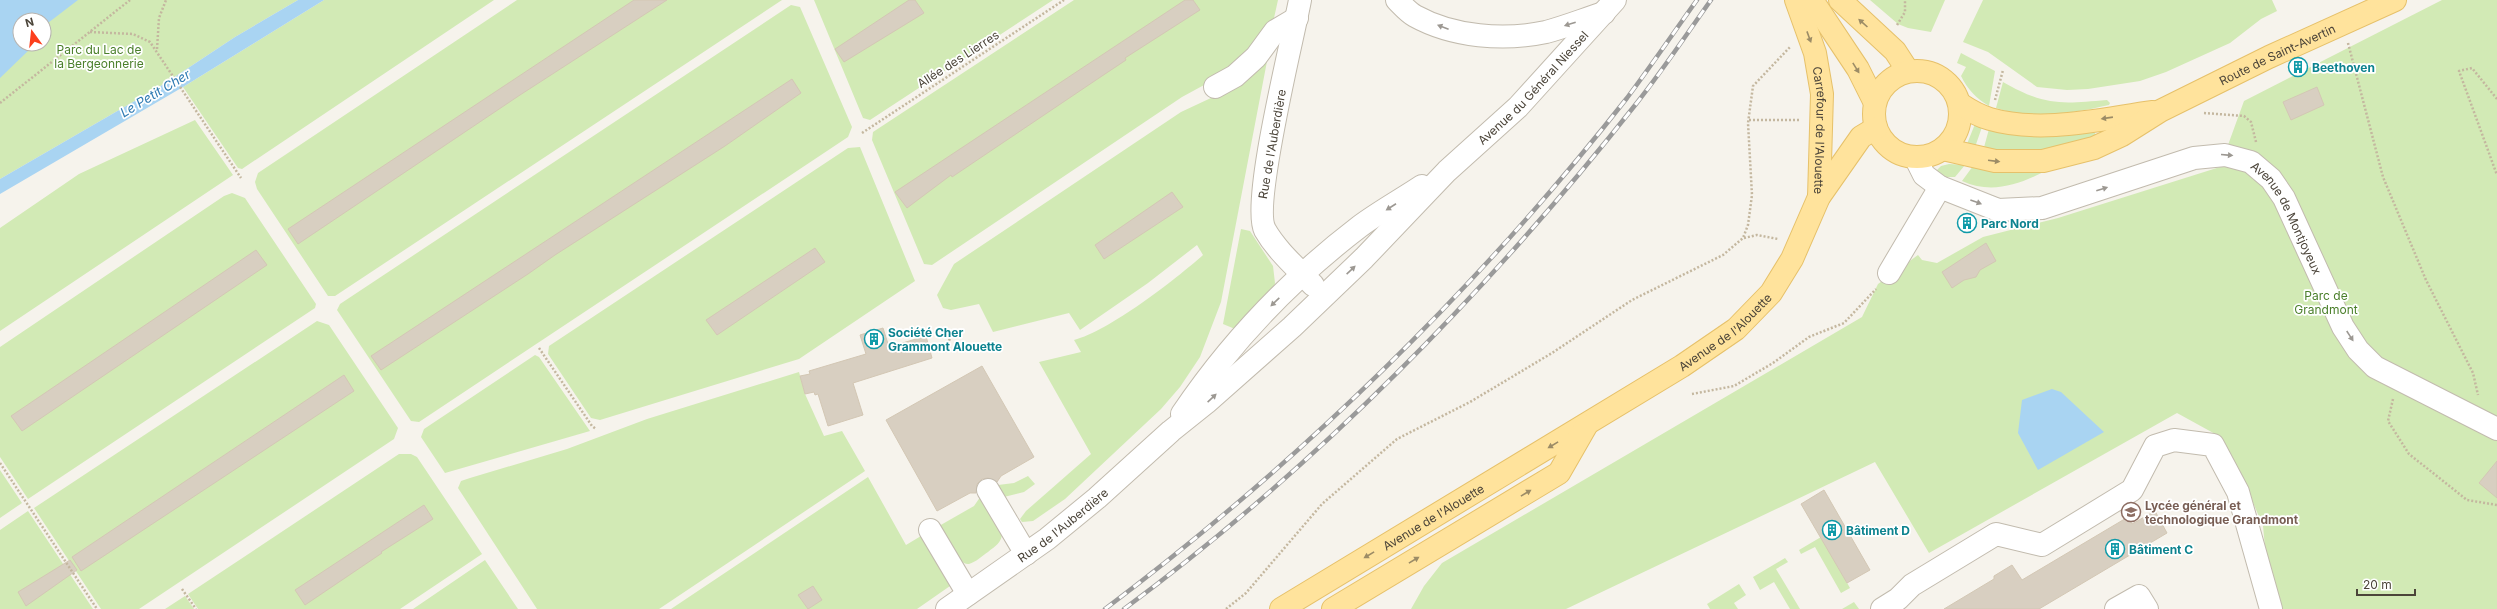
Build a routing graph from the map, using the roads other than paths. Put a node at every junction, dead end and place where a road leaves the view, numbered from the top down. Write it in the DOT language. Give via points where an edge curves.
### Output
graph roads {
  1 [pos="1396,0"];
  2 [pos="1796,0"];
  3 [pos="1812,0"];
  4 [pos="1840,0"];
  5 [pos="2395,0"];
  6 [pos="1611,6"];
  7 [pos="1298,9"];
  8 [pos="1908,71"];
  9 [pos="1215,87"];
  10 [pos="1875,103"];
  11 [pos="1960,104"];
  12 [pos="2160,111"];
  13 [pos="1876,128"];
  14 [pos="1943,149"];
  15 [pos="1915,157"];
  16 [pos="1447,170"];
  17 [pos="1940,187"];
  18 [pos="1819,197"];
  19 [pos="1889,272"];
  20 [pos="1303,275"];
  21 [pos="1323,297"];
  22 [pos="1586,425"];
  23 [pos="2497,429"];
  24 [pos="1171,431"];
  25 [pos="988,490"];
  26 [pos="930,530"];
  27 [pos="1026,554"];
  28 [pos="968,594"];
  29 [pos="947,609"];
  30 [pos="1281,609"];
  31 [pos="1333,609"];
  32 [pos="1882,609"];
  33 [pos="2116,609"];
  34 [pos="2147,609"];
  35 [pos="2271,609"];
  6 -- 1 [label="street, one-way" via="1546,32 1484,36 1451,30 1414,16"];
  2 -- 18 [label="main road, Carrefour de l'Alouette, one-way" via="1815,53 1822,94"];
  3 -- 10 [label="main road, one-way" via="1858,70"];
  8 -- 4 [label="main road, one-way" via="1895,51"];
  5 -- 12 [label="main road, Route de Saint-Avertin" via="2269,57"];
  6 -- 16 [label="street, Avenue du Général Niessel" via="1518,107"];
  7 -- 9 [label="street" via="1275,31 1256,58 1235,76"];
  7 -- 20 [label="street, Rue de l'Auberdière" via="1268,158 1261,218 1265,230"];
  8 -- 10 [label="main road" via="1899,74 1884,86"];
  8 -- 11 [label="main road" via="1923,71 1937,75 1949,84"];
  10 -- 13 [label="main road"];
  12 -- 11 [label="main road, Route de Saint-Avertin, one-way" via="2036,125 1990,119"];
  11 -- 14 [label="main road" via="1961,119 1957,132"];
  14 -- 12 [label="main road, Route de Saint-Avertin, one-way" via="1995,161 2043,161 2094,148 2122,135"];
  13 -- 15 [label="main road" via="1884,143 1893,150"];
  13 -- 18 [label="main road, Carrefour de l'Alouette" via="1861,136"];
  14 -- 15 [label="main road" via="1925,157"];
  15 -- 17 [label="street, Avenue de Montjoyeux" via="1924,175"];
  16 -- 20 [label="street, Avenue du Général Niessel, one-way" via="1360,226"];
  21 -- 16 [label="street, Avenue du Général Niessel, one-way" via="1411,211"];
  17 -- 19 [label="street"];
  17 -- 23 [label="street, Avenue de Montjoyeux, one-way" via="1998,210 2042,208 2194,158 2225,155 2251,162 2271,179 2284,198 2343,327 2358,350 2375,367"];
  18 -- 22 [label="main road, Avenue de l'Alouette" via="1792,259 1771,293 1736,329 1682,366"];
  20 -- 21 [label="street, Rue de l'Auberdière"];
  20 -- 24 [label="street, Rue de l'Auberdière, one-way" via="1241,336 1214,368"];
  24 -- 21 [label="street, Rue de l'Auberdière, one-way" via="1206,403"];
  22 -- 30 [label="main road, Avenue de l'Alouette, one-way"];
  31 -- 22 [label="main road, Avenue de l'Alouette, one-way" via="1559,473"];
  24 -- 27 [label="street, Rue de l'Auberdière" via="1097,498"];
  25 -- 27 [label="street"];
  26 -- 28 [label="street"];
  27 -- 28 [label="street, Rue de l'Auberdière"];
  28 -- 29 [label="street, Rue de l'Auberdière"];
  32 -- 35 [label="street" via="1898,599 1912,585 1996,534 2042,545 2132,490 2155,446 2174,440 2213,444 2238,492"];
  33 -- 34 [label="street" via="2139,596"];
}
